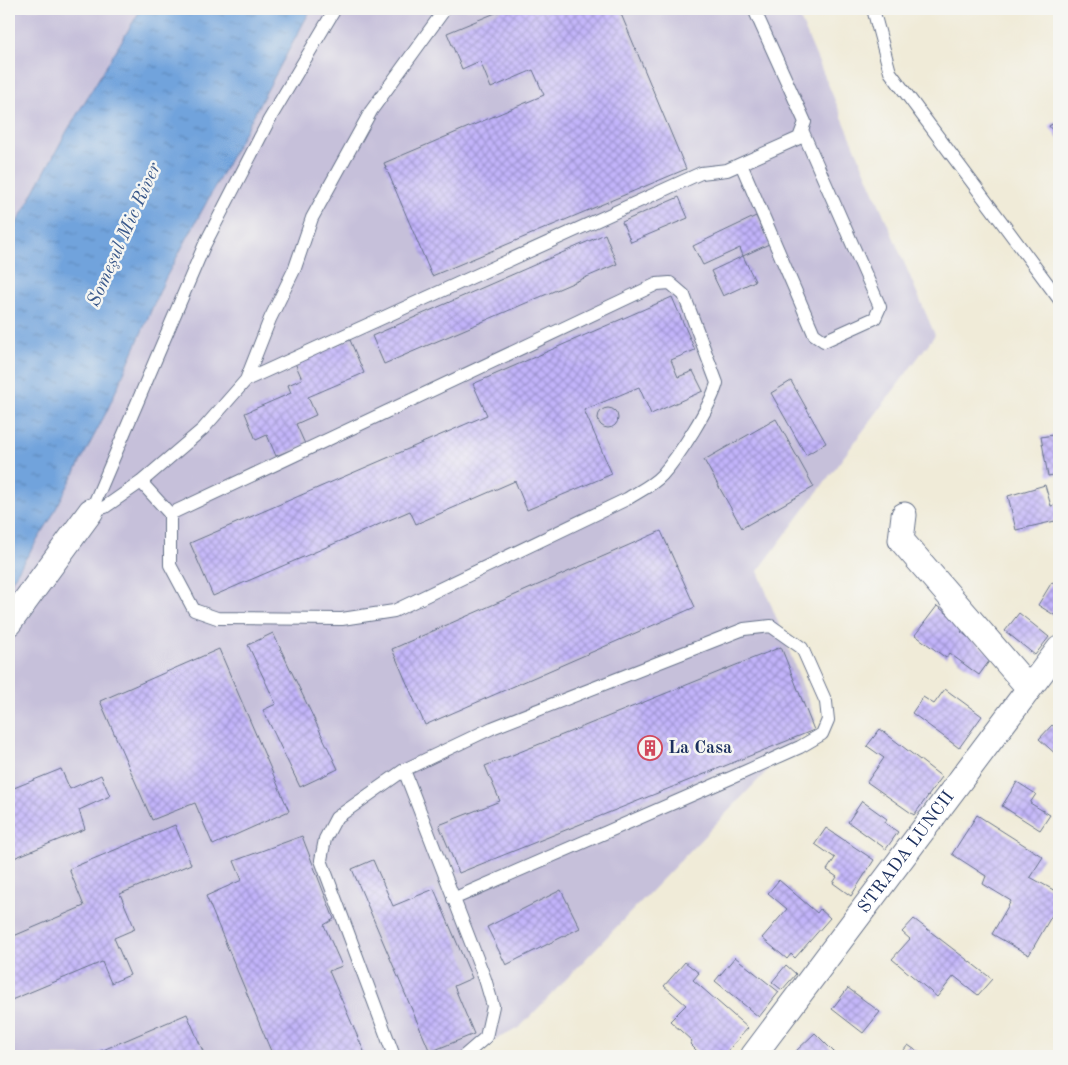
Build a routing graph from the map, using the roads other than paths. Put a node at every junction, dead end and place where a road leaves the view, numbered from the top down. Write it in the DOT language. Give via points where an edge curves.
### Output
graph roads {
  1 [pos="335,9"];
  2 [pos="445,9"];
  3 [pos="754,9"];
  4 [pos="874,9"];
  5 [pos="802,130"];
  6 [pos="741,164"];
  7 [pos="1059,299"];
  8 [pos="246,380"];
  9 [pos="141,482"];
  10 [pos="91,511"];
  11 [pos="170,514"];
  12 [pos="904,514"];
  13 [pos="9,623"];
  14 [pos="1059,649"];
  15 [pos="1029,688"];
  16 [pos="404,770"];
  17 [pos="453,899"];
  18 [pos="394,1056"];
  19 [pos="464,1056"];
  20 [pos="753,1056"];
  1 -- 10 [label="lane" via="269,120 204,246"];
  2 -- 8 [label="lane" via="371,111 312,218 295,268"];
  3 -- 5 [label="lane" via="805,122"];
  4 -- 7 [label="lane" via="890,72"];
  5 -- 6 [label="lane" via="798,138"];
  5 -- 6 [label="lane" via="880,308 875,318 824,341 814,334"];
  6 -- 8 [label="lane" via="727,170 701,173"];
  8 -- 9 [label="lane" via="203,429"];
  9 -- 10 [label="lane" via="106,507"];
  9 -- 11 [label="lane"];
  10 -- 13 [label="street"];
  11 -- 11 [label="lane" via="170,565 194,610 217,618 342,619 394,611 627,499 661,476 700,420 714,396 717,383 684,295 670,283 657,284"];
  12 -- 15 [label="street" via="901,540"];
  14 -- 15 [label="street, STRADA LUNCII"];
  15 -- 20 [label="street, STRADA LUNCII"];
  16 -- 17 [label="lane"];
  16 -- 17 [label="lane" via="492,728 744,629 771,626 802,648 826,702 828,720 822,734 800,747"];
  16 -- 18 [label="lane" via="336,818 325,839 321,860"];
  17 -- 19 [label="lane" via="485,979 492,1006 486,1037"];
}
